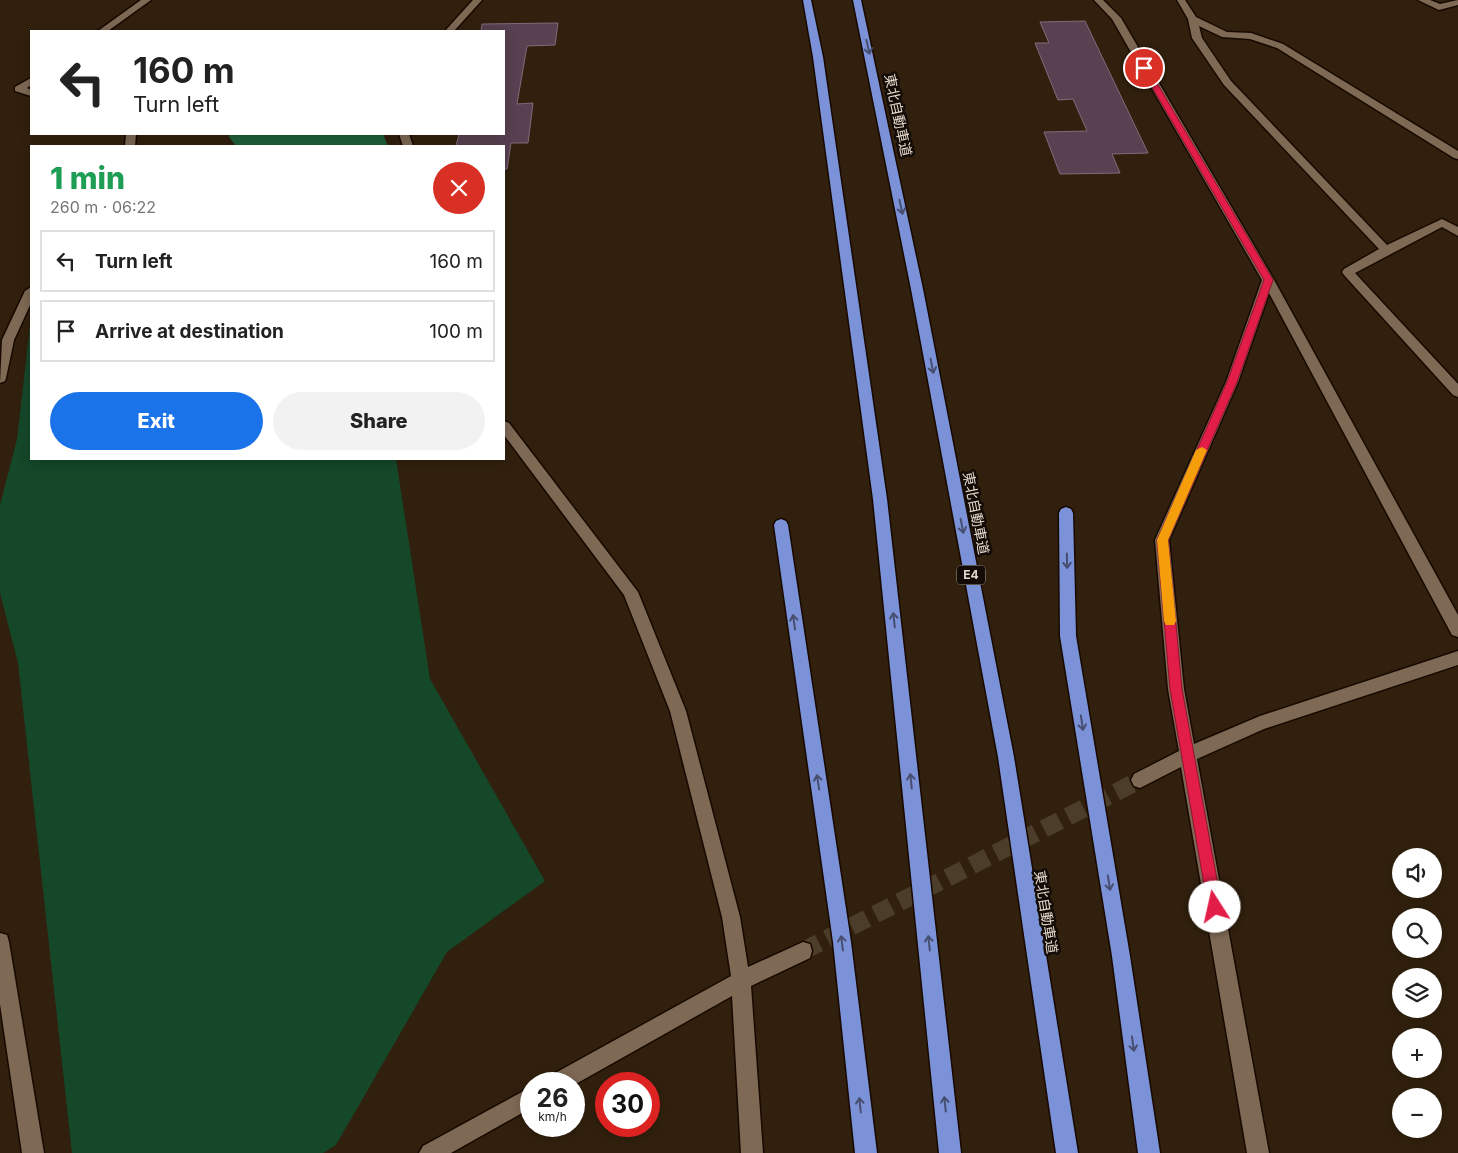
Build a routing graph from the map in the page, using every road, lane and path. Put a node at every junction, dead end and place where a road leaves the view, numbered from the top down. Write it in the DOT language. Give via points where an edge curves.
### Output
graph roads {
  1 [pos="147,0"];
  2 [pos="478,0"];
  3 [pos="807,0"];
  4 [pos="857,0"];
  5 [pos="1098,0"];
  6 [pos="1181,0"];
  7 [pos="1422,0"];
  8 [pos="1458,2"];
  9 [pos="1193,19"];
  10 [pos="103,30"];
  11 [pos="449,30"];
  12 [pos="30,82"];
  13 [pos="30,93"];
  14 [pos="1458,156"];
  15 [pos="1458,232"];
  16 [pos="1386,250"];
  17 [pos="1268,280"];
  18 [pos="30,294"];
  19 [pos="0,378"];
  20 [pos="1458,392"];
  21 [pos="505,427"];
  22 [pos="1066,512"];
  23 [pos="781,525"];
  24 [pos="1458,630"];
  25 [pos="1458,658"];
  26 [pos="1188,756"];
  27 [pos="1140,780"];
  28 [pos="0,942"];
  29 [pos="803,951"];
  30 [pos="741,981"];
  31 [pos="577,1072"];
  32 [pos="520,1103"];
  33 [pos="33,1153"];
  34 [pos="430,1153"];
  35 [pos="752,1153"];
  36 [pos="866,1153"];
  37 [pos="950,1153"];
  38 [pos="1067,1153"];
  39 [pos="1149,1153"];
  40 [pos="1258,1153"];
  1 -- 10 [label="street"];
  2 -- 11 [label="street"];
  37 -- 3 [label="highway, one-way" via="880,499 837,185"];
  4 -- 38 [label="highway, 東北自動車道 / E4, one-way" via="918,289 1006,757"];
  5 -- 17 [label="street" via="1116,18"];
  6 -- 9 [label="street"];
  7 -- 8 [label="street" via="1439,7"];
  9 -- 14 [label="street" via="1225,35 1251,36 1280,46"];
  9 -- 16 [label="street" via="1197,38 1227,83"];
  12 -- 13 [label="street" via="19,89"];
  15 -- 16 [label="street" via="1442,222"];
  16 -- 20 [label="street" via="1348,272"];
  17 -- 24 [label="street"];
  17 -- 26 [label="street" via="1232,382 1162,540 1176,689"];
  18 -- 19 [label="street" via="8,340"];
  21 -- 30 [label="street" via="630,592 678,711 731,917"];
  22 -- 39 [label="highway, one-way" via="1068,636 1121,956"];
  36 -- 23 [label="highway, one-way" via="842,942"];
  25 -- 26 [label="street" via="1260,723"];
  26 -- 27 [label="street"];
  26 -- 40 [label="street"];
  28 -- 33 [label="street"];
  29 -- 30 [label="street"];
  30 -- 31 [label="street"];
  30 -- 35 [label="street"];
  32 -- 34 [label="street"];
}
